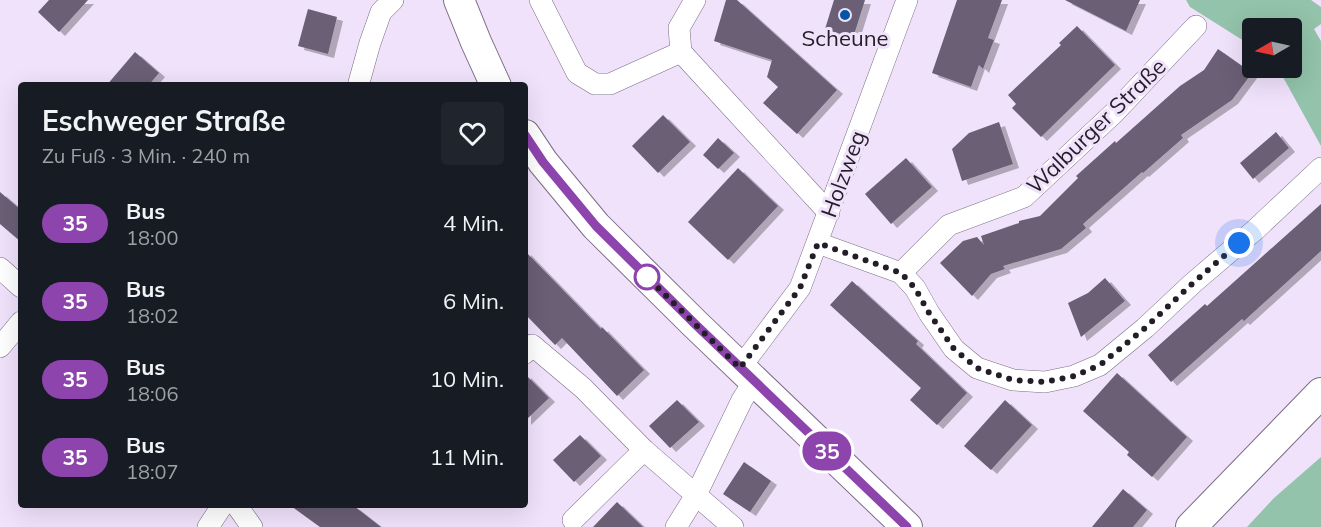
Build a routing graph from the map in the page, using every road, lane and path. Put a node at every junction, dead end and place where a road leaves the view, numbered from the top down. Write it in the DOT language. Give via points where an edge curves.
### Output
graph roads {
  1 [pos="393,0"];
  2 [pos="459,0"];
  3 [pos="540,0"];
  4 [pos="695,0"];
  5 [pos="907,0"];
  6 [pos="1196,26"];
  7 [pos="681,52"];
  8 [pos="359,82"];
  9 [pos="494,82"];
  10 [pos="528,140"];
  11 [pos="1321,168"];
  12 [pos="829,213"];
  13 [pos="818,243"];
  14 [pos="0,268"];
  15 [pos="901,273"];
  16 [pos="18,284"];
  17 [pos="18,326"];
  18 [pos="0,347"];
  19 [pos="528,350"];
  20 [pos="747,375"];
  21 [pos="1321,393"];
  22 [pos="644,450"];
  23 [pos="696,495"];
  24 [pos="221,508"];
  25 [pos="238,508"];
  26 [pos="573,520"];
  27 [pos="208,527"];
  28 [pos="252,527"];
  29 [pos="676,527"];
  30 [pos="733,527"];
  31 [pos="907,527"];
  32 [pos="1191,527"];
  1 -- 8 [label="street" via="381,12"];
  2 -- 9 [label="main road"];
  3 -- 7 [label="street" via="577,73 595,84 610,84"];
  4 -- 7 [label="street" via="679,28"];
  5 -- 12 [label="street, Holzweg"];
  6 -- 15 [label="street, Walburger Straße" via="1114,112 1024,197 949,225"];
  7 -- 12 [label="street"];
  10 -- 20 [label="main road" via="596,226"];
  11 -- 15 [label="street" via="1145,328 1100,365 1074,376 1045,382 1013,380 977,368 954,349"];
  12 -- 13 [label="street, Holzweg"];
  13 -- 15 [label="street"];
  13 -- 20 [label="street, Holzweg" via="800,288"];
  14 -- 16 [label="street"];
  17 -- 18 [label="street"];
  19 -- 22 [label="street" via="532,345 583,388"];
  20 -- 23 [label="street, Holzweg" via="742,400"];
  20 -- 31 [label="main road"];
  21 -- 32 [label="main road"];
  22 -- 23 [label="street"];
  22 -- 26 [label="street"];
  23 -- 29 [label="street, Holzweg"];
  23 -- 30 [label="street"];
  24 -- 27 [label="street"];
  25 -- 28 [label="street"];
}
